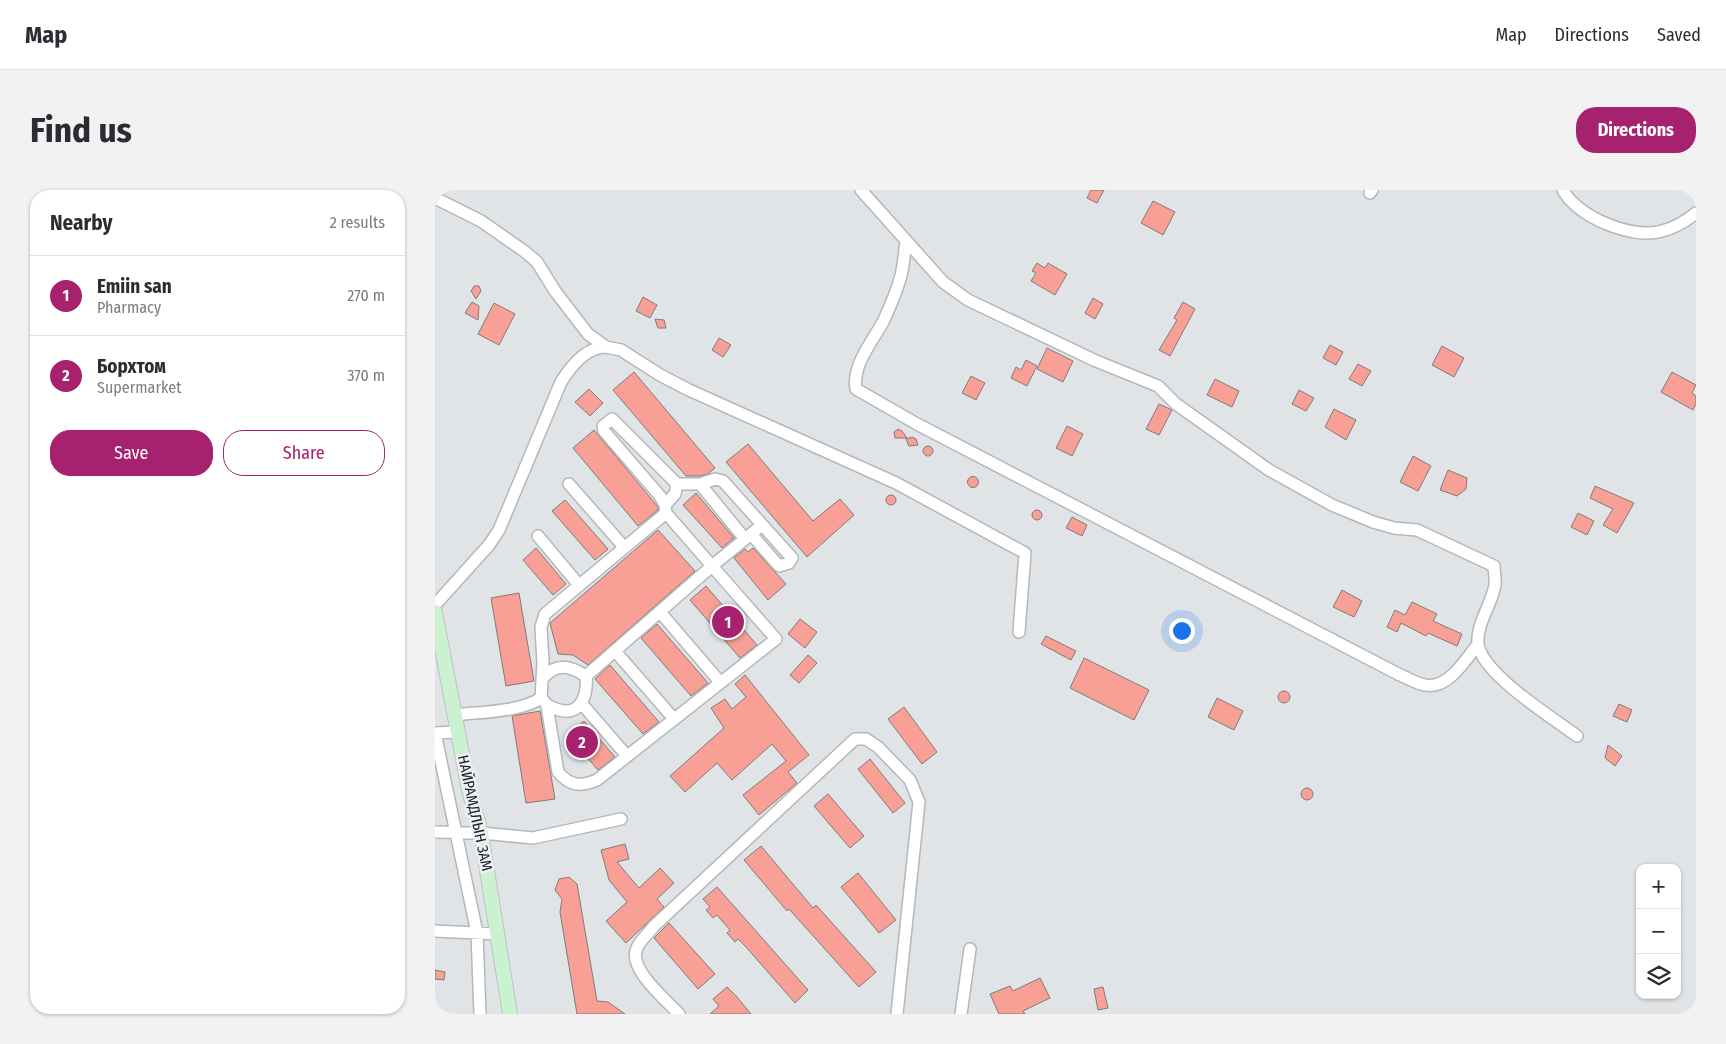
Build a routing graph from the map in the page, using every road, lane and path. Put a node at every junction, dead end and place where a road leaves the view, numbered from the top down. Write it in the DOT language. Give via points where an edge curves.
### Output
graph roads {
  1 [pos="861,190"];
  2 [pos="873,190"];
  3 [pos="1563,190"];
  4 [pos="435,198"];
  5 [pos="879,211"];
  6 [pos="1696,213"];
  7 [pos="906,240"];
  8 [pos="606,347"];
  9 [pos="569,484"];
  10 [pos="677,484"];
  11 [pos="700,484"];
  12 [pos="665,509"];
  13 [pos="762,525"];
  14 [pos="538,536"];
  15 [pos="748,536"];
  16 [pos="624,547"];
  17 [pos="711,566"];
  18 [pos="579,585"];
  19 [pos="435,605"];
  20 [pos="660,612"];
  21 [pos="436,621"];
  22 [pos="1019,632"];
  23 [pos="1478,644"];
  24 [pos="615,651"];
  25 [pos="586,676"];
  26 [pos="543,678"];
  27 [pos="720,682"];
  28 [pos="544,702"];
  29 [pos="582,704"];
  30 [pos="454,715"];
  31 [pos="674,719"];
  32 [pos="458,732"];
  33 [pos="435,733"];
  34 [pos="1577,736"];
  35 [pos="627,756"];
  36 [pos="621,819"];
  37 [pos="435,832"];
  38 [pos="455,832"];
  39 [pos="481,833"];
  40 [pos="435,932"];
  41 [pos="477,933"];
  42 [pos="497,934"];
  43 [pos="969,949"];
  44 [pos="480,1014"];
  45 [pos="510,1014"];
  46 [pos="679,1014"];
  47 [pos="897,1014"];
  48 [pos="961,1014"];
  1 -- 5 [label="street"];
  2 -- 5 [label="street"];
  3 -- 6 [label="street" via="1585,212 1604,223 1638,234 1661,232 1685,222"];
  4 -- 8 [label="street" via="481,222 537,262 588,334"];
  5 -- 7 [label="street"];
  7 -- 23 [label="street" via="943,282 968,300 1095,361 1158,386 1176,404 1269,470 1333,505 1373,522 1417,530 1494,566 1495,584"];
  7 -- 23 [label="street" via="900,281 883,322 864,354 855,380 856,389 917,424 1426,686 1442,683 1460,668"];
  8 -- 19 [label="street" via="597,347 570,368 561,382 499,530"];
  8 -- 22 [label="street" via="621,350 689,390 896,483 1025,553"];
  9 -- 16 [label="street"];
  10 -- 11 [label="street"];
  10 -- 12 [label="street" via="675,494"];
  10 -- 12 [label="street" via="615,420 603,426 660,496"];
  11 -- 13 [label="street" via="715,479 723,481"];
  11 -- 15 [label="street"];
  12 -- 16 [label="street"];
  12 -- 17 [label="street"];
  13 -- 15 [label="street"];
  13 -- 15 [label="street" via="792,558 789,563 779,566"];
  14 -- 18 [label="street"];
  15 -- 17 [label="street"];
  16 -- 18 [label="street"];
  17 -- 20 [label="street"];
  17 -- 27 [label="street" via="775,639"];
  18 -- 26 [label="street" via="543,619"];
  20 -- 24 [label="street"];
  20 -- 27 [label="street"];
  21 -- 30 [label="main road, НАЙРАМДЛЫН ЗАМ"];
  23 -- 34 [label="street" via="1482,655 1508,685"];
  24 -- 25 [label="street"];
  24 -- 31 [label="street"];
  25 -- 26 [label="street" via="561,666"];
  25 -- 29 [label="street" via="587,690"];
  26 -- 28 [label="street"];
  27 -- 31 [label="street"];
  28 -- 29 [label="street" via="563,712 572,711"];
  28 -- 30 [label="street"];
  28 -- 35 [label="street" via="558,772 571,784 586,785 597,780"];
  29 -- 35 [label="street"];
  30 -- 32 [label="main road, НАЙРАМДЛЫН ЗАМ"];
  31 -- 35 [label="street"];
  32 -- 33 [label="street"];
  32 -- 39 [label="main road, НАЙРАМДЛЫН ЗАМ"];
  33 -- 38 [label="street"];
  36 -- 39 [label="street" via="533,838"];
  37 -- 38 [label="street"];
  38 -- 39 [label="street"];
  38 -- 41 [label="street"];
  39 -- 42 [label="main road, НАЙРАМДЛЫН ЗАМ"];
  40 -- 41 [label="street"];
  41 -- 42 [label="street"];
  41 -- 44 [label="street"];
  42 -- 45 [label="main road, НАЙРАМДЛЫН ЗАМ"];
  43 -- 48 [label="street"];
  46 -- 47 [label="street" via="642,975 635,962 637,948 654,926 855,739 866,739 910,780 919,802"];
}
